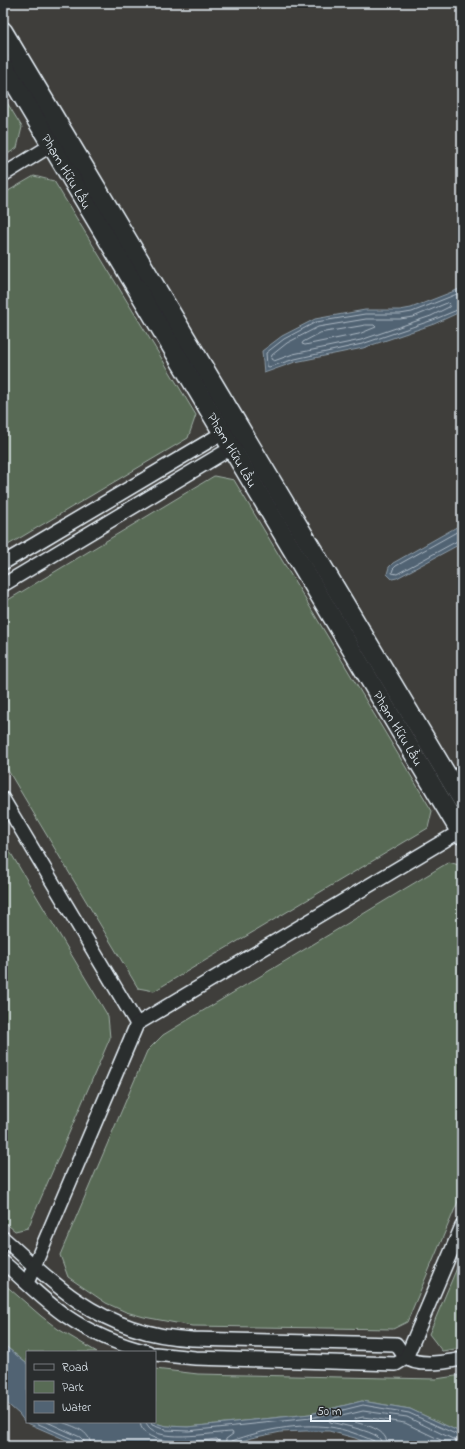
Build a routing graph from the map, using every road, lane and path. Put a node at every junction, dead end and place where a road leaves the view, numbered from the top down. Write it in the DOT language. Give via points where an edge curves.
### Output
graph roads {
  1 [pos="3,31"];
  2 [pos="3,64"];
  3 [pos="59,141"];
  4 [pos="3,174"];
  5 [pos="234,436"];
  6 [pos="3,563"];
  7 [pos="3,585"];
  8 [pos="3,799"];
  9 [pos="462,800"];
  10 [pos="461,832"];
  11 [pos="137,1024"];
  12 [pos="462,1226"];
  13 [pos="3,1238"];
  14 [pos="3,1262"];
  15 [pos="35,1265"];
  16 [pos="27,1283"];
  17 [pos="145,1351"];
  18 [pos="156,1354"];
  19 [pos="406,1358"];
  20 [pos="462,1359"];
  1 -- 3 [label="main road, Phạm Hữu Lầu"];
  2 -- 3 [label="main road, Phạm Hữu Lầu"];
  3 -- 4 [label="street"];
  3 -- 5 [label="main road, Phạm Hữu Lầu"];
  5 -- 6 [label="street"];
  5 -- 7 [label="street"];
  5 -- 9 [label="main road, Phạm Hữu Lầu"];
  5 -- 10 [label="main road, Phạm Hữu Lầu"];
  8 -- 11 [label="street"];
  10 -- 11 [label="street"];
  11 -- 15 [label="street"];
  12 -- 19 [label="street"];
  13 -- 15 [label="street"];
  14 -- 16 [label="street"];
  15 -- 16 [label="street"];
  15 -- 19 [label="street" via="64,1291 91,1310 122,1325 145,1332 180,1339 396,1344"];
  16 -- 17 [label="street" via="78,1324 106,1338"];
  18 -- 19 [label="street" via="195,1358 396,1364"];
  19 -- 20 [label="street" via="428,1363"];
}
